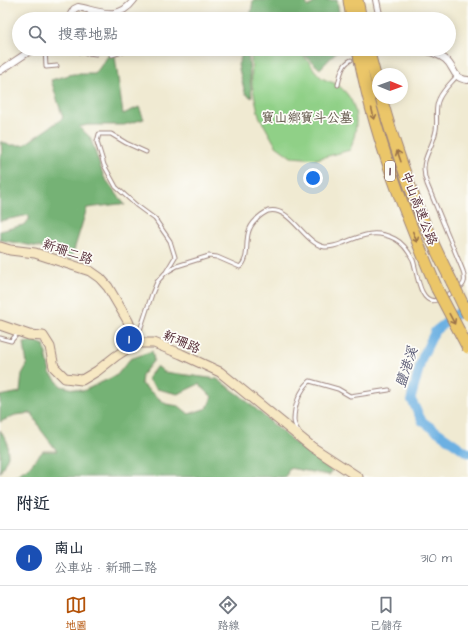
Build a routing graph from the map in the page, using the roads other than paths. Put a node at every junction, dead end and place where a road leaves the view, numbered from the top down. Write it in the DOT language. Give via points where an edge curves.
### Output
graph roads {
  1 [pos="134,0"];
  2 [pos="349,0"];
  3 [pos="357,0"];
  4 [pos="376,0"];
  5 [pos="73,12"];
  6 [pos="90,12"];
  7 [pos="121,12"];
  8 [pos="351,12"];
  9 [pos="360,12"];
  10 [pos="379,12"];
  11 [pos="22,56"];
  12 [pos="45,56"];
  13 [pos="359,56"];
  14 [pos="370,56"];
  15 [pos="440,56"];
  16 [pos="351,60"];
  17 [pos="57,66"];
  18 [pos="373,68"];
  19 [pos="0,71"];
  20 [pos="456,77"];
  21 [pos="468,80"];
  22 [pos="338,85"];
  23 [pos="383,104"];
  24 [pos="146,152"];
  25 [pos="0,247"];
  26 [pos="165,273"];
  27 [pos="468,315"];
  28 [pos="0,325"];
  29 [pos="20,332"];
  30 [pos="0,338"];
  31 [pos="136,343"];
  32 [pos="468,348"];
  33 [pos="389,390"];
  34 [pos="319,452"];
  35 [pos="358,477"];
  1 -- 7 [label="street"];
  2 -- 8 [label="highway"];
  3 -- 9 [label="highway"];
  4 -- 10 [label="street"];
  5 -- 6 [label="street" via="78,7"];
  11 -- 19 [label="street"];
  12 -- 17 [label="lane" via="46,67"];
  13 -- 32 [label="highway, 中山高速公路 / 1, one-way, bridge" via="378,137 402,204 437,290"];
  14 -- 18 [label="highway"];
  15 -- 20 [label="street" via="451,66"];
  16 -- 22 [label="lane" via="346,62"];
  20 -- 21 [label="street"];
  20 -- 26 [label="lane" via="438,100 437,128 424,169 427,184 463,271 466,281 463,286 436,301 428,299 422,293 412,258 395,239 368,234 336,246 325,247 305,234 279,211 269,211 252,223 247,232 246,255 240,267 208,256 177,266"];
  27 -- 23 [label="highway, 中山高速公路 / 1, one-way, bridge" via="413,197"];
  24 -- 26 [label="lane" via="126,144 111,134 99,134 97,142 104,165 116,187 155,219 170,241 175,257"];
  25 -- 31 [label="street, 新珊二路" via="35,253 90,271 100,278 128,321"];
  26 -- 31 [label="lane" via="154,288"];
  28 -- 29 [label="street"];
  29 -- 30 [label="lane" via="11,341"];
  29 -- 31 [label="street" via="43,336 50,347 54,367 65,378 82,380"];
  31 -- 34 [label="street, 新珊路" via="154,343 220,372"];
  33 -- 34 [label="lane" via="350,396 322,384 307,384 297,403 294,421 299,434"];
  34 -- 35 [label="street, 新珊路"];
}
